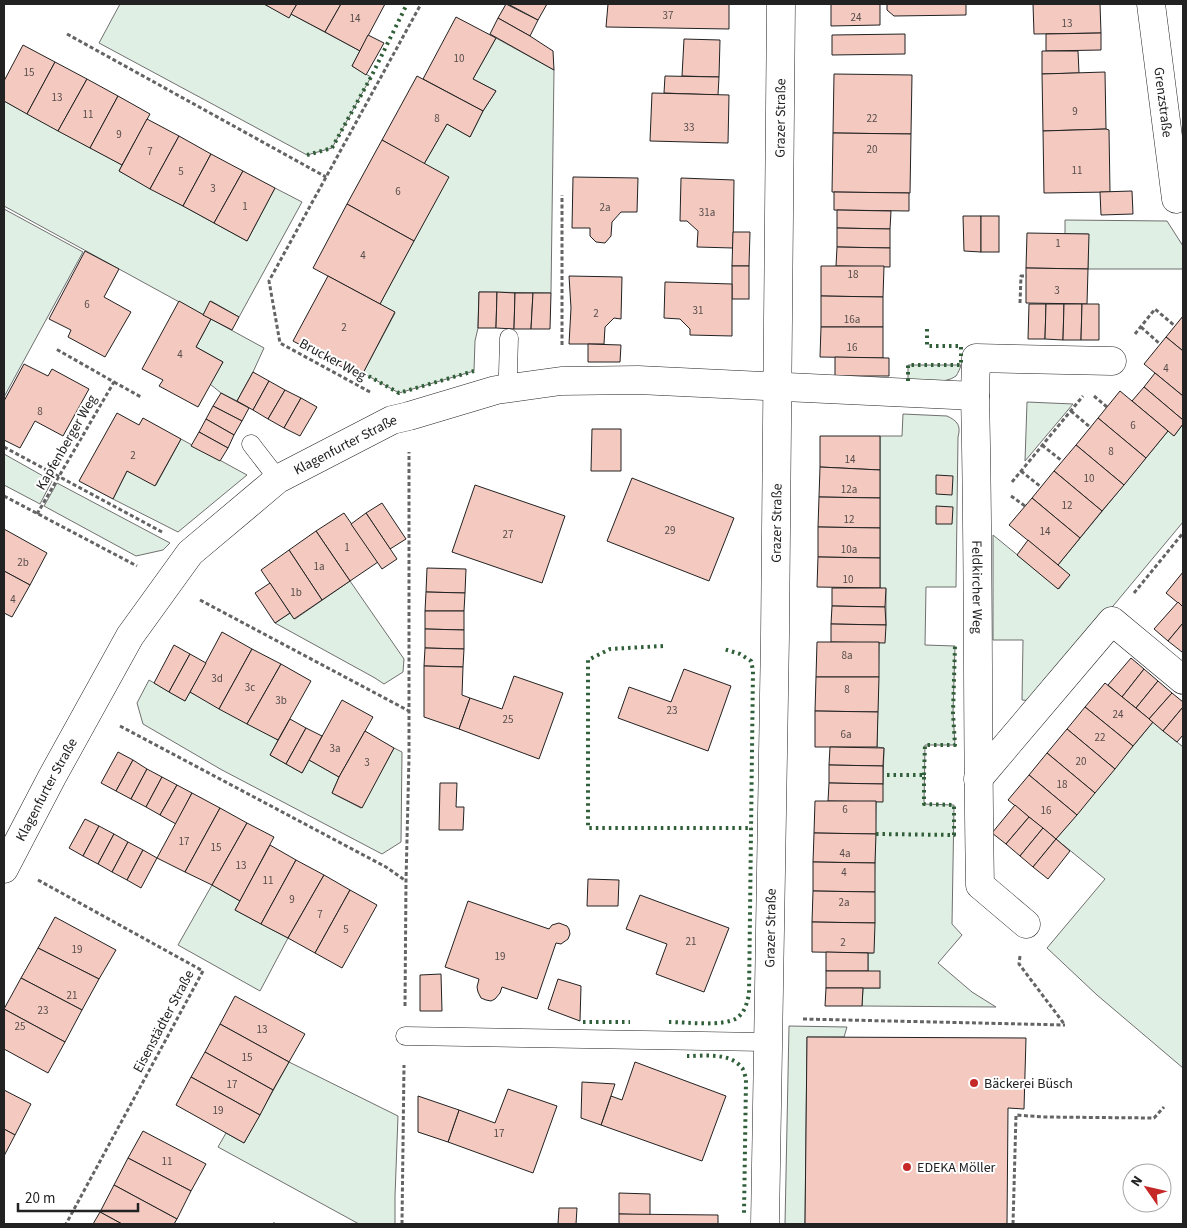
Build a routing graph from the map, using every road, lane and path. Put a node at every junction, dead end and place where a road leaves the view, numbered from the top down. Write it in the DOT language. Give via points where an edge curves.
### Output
graph roads {
  1 [pos="421,4"];
  2 [pos="781,4"];
  3 [pos="1151,4"];
  4 [pos="67,34"];
  5 [pos="326,177"];
  6 [pos="562,195"];
  7 [pos="1176,199"];
  8 [pos="1026,276"];
  9 [pos="1020,303"];
  10 [pos="1175,326"];
  11 [pos="1141,327"];
  12 [pos="509,338"];
  13 [pos="1160,344"];
  14 [pos="56,349"];
  15 [pos="1112,361"];
  16 [pos="561,381"];
  17 [pos="114,382"];
  18 [pos="778,387"];
  19 [pos="506,389"];
  20 [pos="141,396"];
  21 [pos="975,396"];
  22 [pos="1107,408"];
  23 [pos="1071,411"];
  24 [pos="401,418"];
  25 [pos="1090,428"];
  26 [pos="251,444"];
  27 [pos="1042,445"];
  28 [pos="4,447"];
  29 [pos="1062,461"];
  30 [pos="1021,471"];
  31 [pos="58,476"];
  32 [pos="278,480"];
  33 [pos="1041,487"];
  34 [pos="4,496"];
  35 [pos="37,514"];
  36 [pos="978,523"];
  37 [pos="1183,533"];
  38 [pos="190,553"];
  39 [pos="168,582"];
  40 [pos="1112,620"];
  41 [pos="1183,680"];
  42 [pos="89,709"];
  43 [pos="409,711"];
  44 [pos="978,779"];
  45 [pos="4,869"];
  46 [pos="33,878"];
  47 [pos="406,881"];
  48 [pos="1026,924"];
  49 [pos="769,1030"];
  50 [pos="405,1036"];
  51 [pos="1164,1107"];
  52 [pos="66,1224"];
  53 [pos="402,1224"];
  54 [pos="765,1224"];
  55 [pos="1013,1224"];
  1 -- 5 [label="path, Brucker Weg"];
  2 -- 18 [label="street, Grazer Straße"];
  3 -- 7 [label="street, Grenzstraße"];
  4 -- 5 [label="path"];
  5 -- 24 [label="path, Brucker Weg" via="269,281 280,343 383,398"];
  6 -- 16 [label="path"];
  8 -- 9 [label="path" via="1021,276"];
  10 -- 11 [label="path" via="1155,309"];
  11 -- 13 [label="path"];
  11 -- 15 [label="path"];
  12 -- 19 [label="lane"];
  14 -- 17 [label="path"];
  15 -- 21 [label="street, Feldkircher Weg" via="976,358"];
  16 -- 18 [label="street, Klagenfurter Straße" via="638,380"];
  16 -- 19 [label="street, Klagenfurter Straße"];
  17 -- 20 [label="path"];
  17 -- 31 [label="path, Kapfenberger Weg"];
  18 -- 21 [label="street"];
  18 -- 49 [label="street, Grazer Straße"];
  19 -- 24 [label="street, Klagenfurter Straße"];
  21 -- 36 [label="street, Feldkircher Weg"];
  22 -- 23 [label="path" via="1088,391"];
  23 -- 25 [label="path"];
  23 -- 27 [label="path"];
  24 -- 32 [label="street, Klagenfurter Straße"];
  24 -- 43 [label="path"];
  26 -- 32 [label="lane"];
  27 -- 29 [label="path"];
  27 -- 30 [label="path"];
  28 -- 31 [label="path"];
  30 -- 33 [label="path"];
  30 -- 36 [label="path"];
  31 -- 35 [label="path, Kapfenberger Weg"];
  31 -- 38 [label="path" via="178,540"];
  32 -- 38 [label="street, Klagenfurter Straße"];
  34 -- 35 [label="path"];
  35 -- 39 [label="path"];
  36 -- 44 [label="street, Feldkircher Weg"];
  37 -- 40 [label="path"];
  38 -- 39 [label="street, Klagenfurter Straße"];
  39 -- 42 [label="street, Klagenfurter Straße" via="130,636"];
  39 -- 43 [label="path"];
  40 -- 41 [label="street"];
  40 -- 44 [label="street"];
  42 -- 45 [label="street, Klagenfurter Straße"];
  42 -- 47 [label="path" via="386,867"];
  43 -- 47 [label="path"];
  44 -- 48 [label="street, Feldkircher Weg" via="980,885"];
  46 -- 52 [label="path, Eisenstädter Straße" via="203,971"];
  47 -- 50 [label="path"];
  48 -- 49 [label="path" via="1019,964 1065,1025"];
  49 -- 50 [label="lane"];
  49 -- 54 [label="street, Grazer Straße"];
  50 -- 53 [label="path"];
  51 -- 55 [label="path" via="1154,1118 1016,1115"];
}
